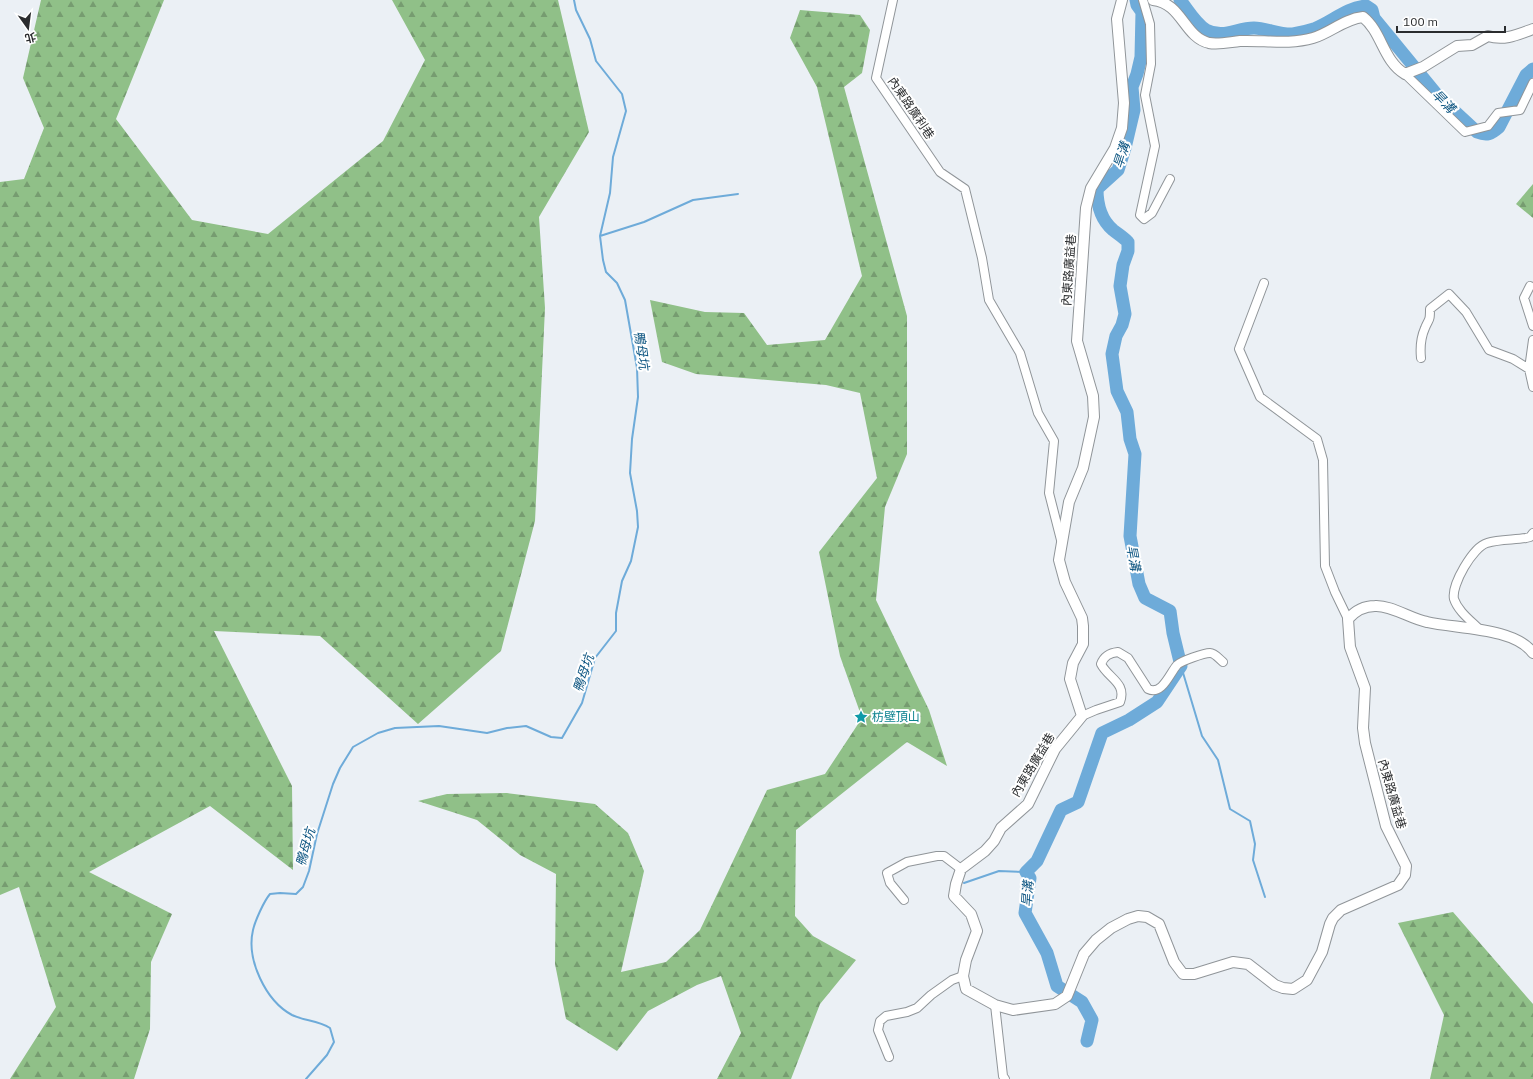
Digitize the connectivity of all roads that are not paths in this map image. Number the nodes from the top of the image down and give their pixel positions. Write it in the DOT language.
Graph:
graph roads {
  1 [pos="893,0"];
  2 [pos="1122,0"];
  3 [pos="1143,0"];
  4 [pos="1153,0"];
  5 [pos="1533,29"];
  6 [pos="1405,74"];
  7 [pos="1533,83"];
  8 [pos="1170,179"];
  9 [pos="965,189"];
  10 [pos="1264,283"];
  11 [pos="1530,286"];
  12 [pos="1533,326"];
  13 [pos="1533,340"];
  14 [pos="1421,358"];
  15 [pos="1529,369"];
  16 [pos="1533,387"];
  17 [pos="1533,533"];
  18 [pos="1062,543"];
  19 [pos="1348,619"];
  20 [pos="1479,629"];
  21 [pos="1533,653"];
  22 [pos="1223,662"];
  23 [pos="1082,716"];
  24 [pos="961,869"];
  25 [pos="904,900"];
  26 [pos="963,976"];
  27 [pos="995,1004"];
  28 [pos="889,1057"];
  29 [pos="1005,1079"];
  1 -- 9 [label="street, 內東路廣利巷"];
  2 -- 18 [label="street, 內東路廣益巷"];
  3 -- 8 [label="street"];
  4 -- 6 [label="street"];
  5 -- 6 [label="street"];
  6 -- 7 [label="street"];
  9 -- 18 [label="street, 內東路廣益巷"];
  10 -- 19 [label="street, 內東路廣益巷"];
  11 -- 12 [label="street"];
  13 -- 15 [label="street"];
  14 -- 15 [label="street"];
  15 -- 16 [label="street"];
  17 -- 20 [label="street"];
  18 -- 23 [label="street, 內東路廣益巷"];
  19 -- 20 [label="street"];
  19 -- 27 [label="street, 內東路廣益巷"];
  20 -- 21 [label="street"];
  22 -- 23 [label="street"];
  23 -- 24 [label="street, 內東路廣益巷"];
  24 -- 25 [label="street"];
  24 -- 26 [label="street"];
  26 -- 27 [label="street, 內東路廣益巷"];
  26 -- 28 [label="street"];
  27 -- 29 [label="street"];
}
